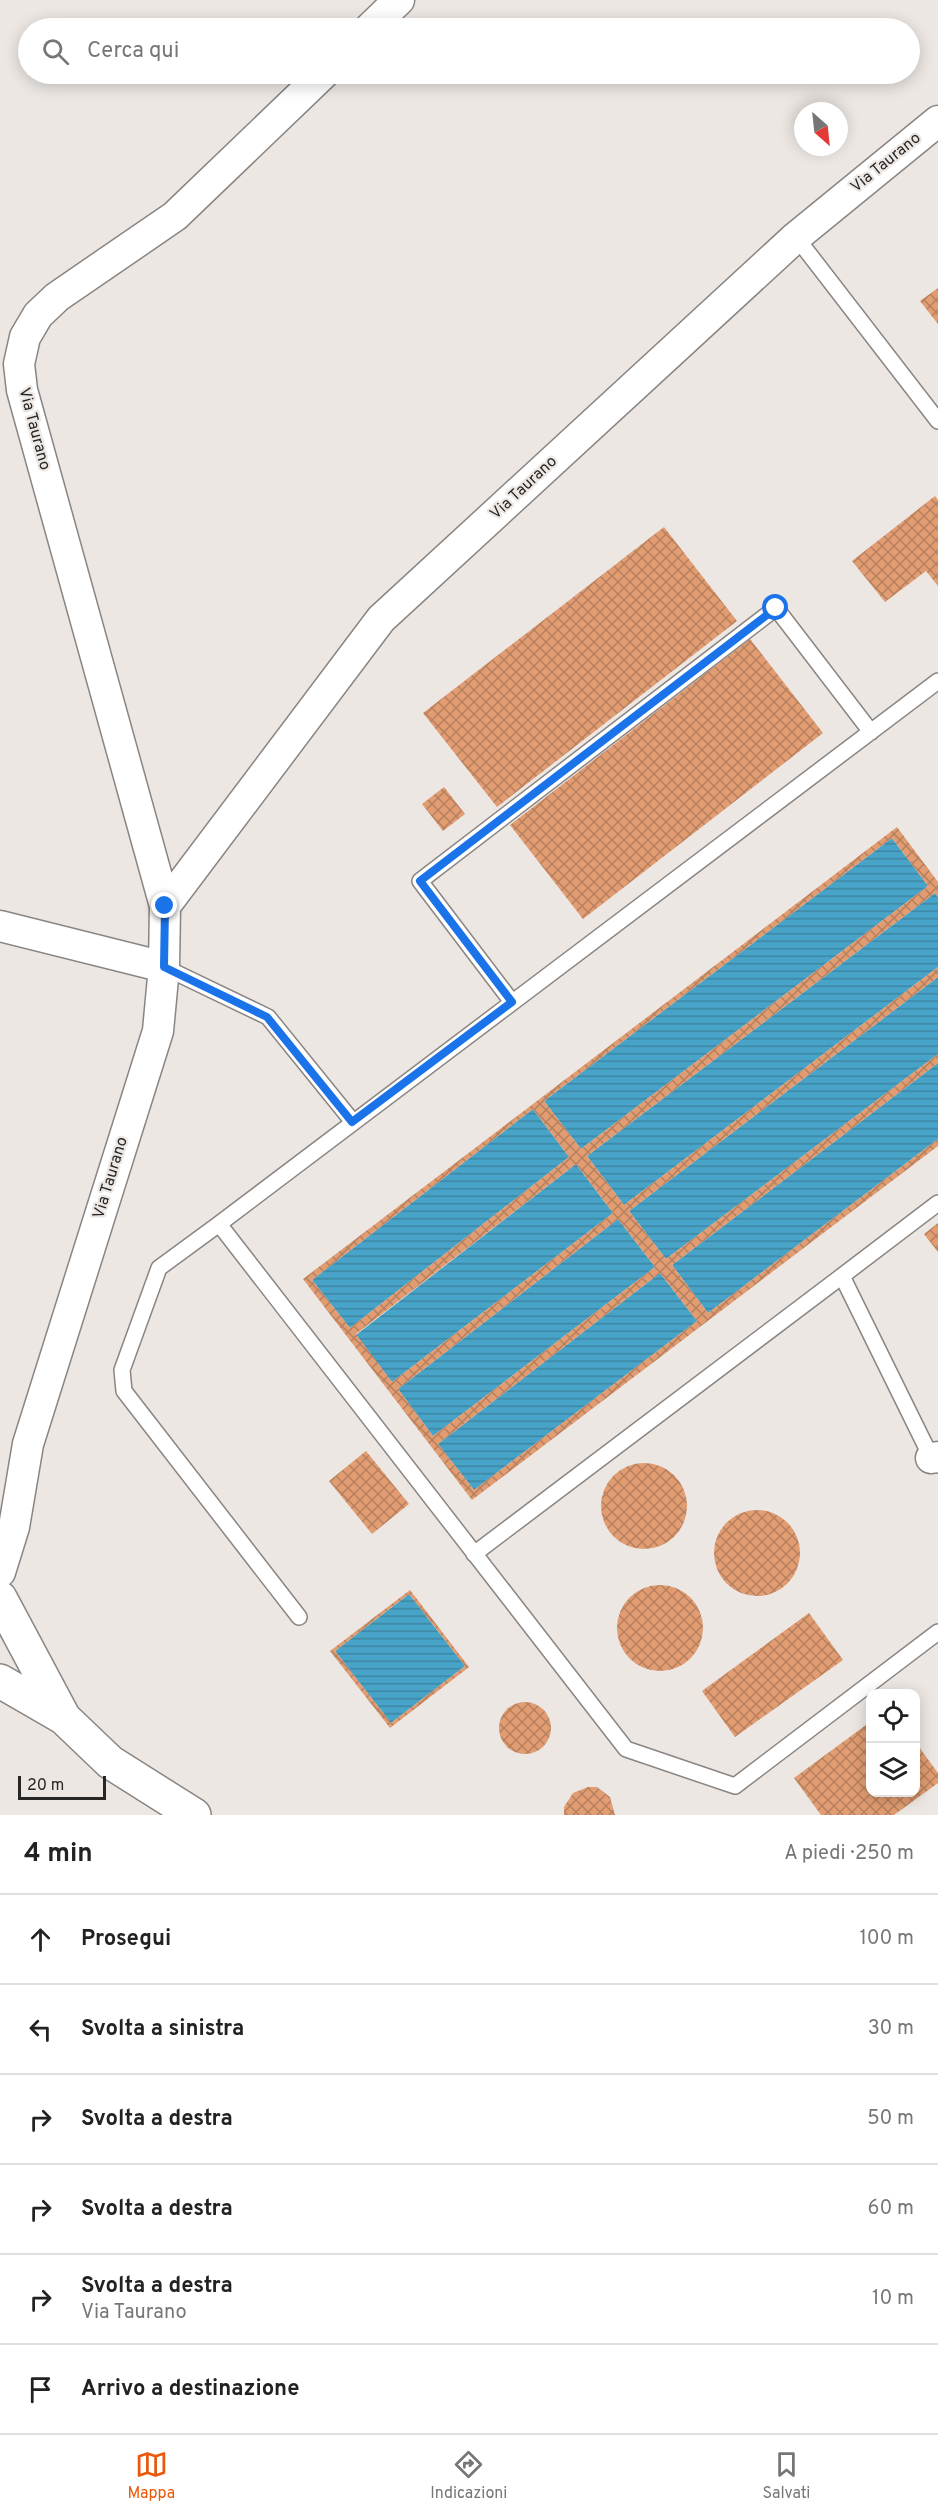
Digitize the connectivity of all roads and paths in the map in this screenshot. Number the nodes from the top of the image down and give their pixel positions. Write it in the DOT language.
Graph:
graph roads {
  1 [pos="399,0"];
  2 [pos="380,18"];
  3 [pos="313,84"];
  4 [pos="938,121"];
  5 [pos="796,237"];
  6 [pos="938,421"];
  7 [pos="938,681"];
  8 [pos="871,732"];
  9 [pos="165,906"];
  10 [pos="0,926"];
  11 [pos="164,967"];
  12 [pos="512,1002"];
  13 [pos="352,1122"];
  14 [pos="938,1203"];
  15 [pos="219,1224"];
  16 [pos="842,1276"];
  17 [pos="28,1444"];
  18 [pos="936,1462"];
  19 [pos="0,1474"];
  20 [pos="474,1554"];
  21 [pos="0,1572"];
  22 [pos="0,1598"];
  23 [pos="298,1617"];
  24 [pos="938,1632"];
  25 [pos="0,1681"];
  26 [pos="64,1718"];
  27 [pos="194,1815"];
  1 -- 2 [label="street"];
  3 -- 9 [label="street, Via Taurano"];
  4 -- 5 [label="street, Via Taurano"];
  5 -- 6 [label="lane"];
  5 -- 9 [label="street, Via Taurano"];
  7 -- 8 [label="lane"];
  8 -- 12 [label="lane"];
  8 -- 12 [label="lane"];
  9 -- 11 [label="street, Via Taurano"];
  10 -- 11 [label="street"];
  11 -- 13 [label="lane"];
  11 -- 17 [label="street, Via Taurano"];
  12 -- 13 [label="lane"];
  13 -- 15 [label="lane"];
  14 -- 16 [label="lane"];
  15 -- 20 [label="lane"];
  15 -- 23 [label="lane"];
  16 -- 18 [label="lane"];
  16 -- 20 [label="lane"];
  17 -- 19 [label="street, Via Taurano"];
  17 -- 21 [label="street, Via Taurano"];
  20 -- 24 [label="lane"];
  22 -- 26 [label="street"];
  25 -- 26 [label="street"];
  26 -- 27 [label="street"];
}
